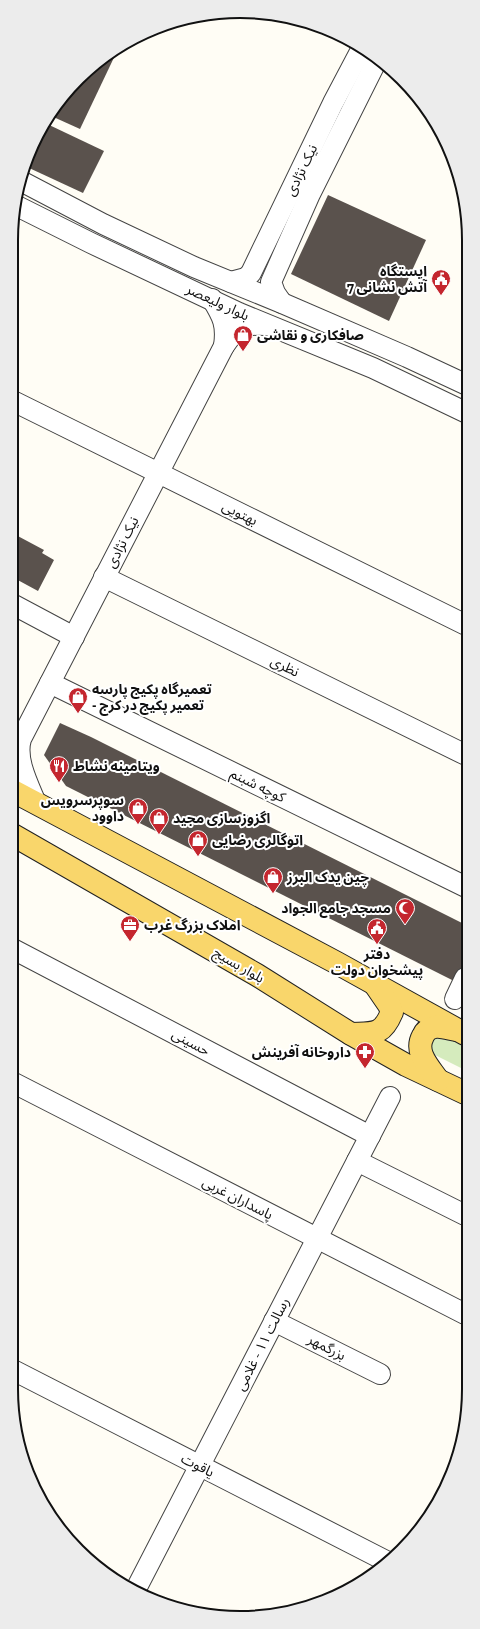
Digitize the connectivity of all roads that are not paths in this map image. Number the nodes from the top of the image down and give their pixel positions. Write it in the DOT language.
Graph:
graph roads {
  1 [pos="360,53"];
  2 [pos="375,64"];
  3 [pos="26,184"];
  4 [pos="301,190"];
  5 [pos="71,207"];
  6 [pos="20,208"];
  7 [pos="103,224"];
  8 [pos="58,226"];
  9 [pos="91,243"];
  10 [pos="251,272"];
  11 [pos="230,282"];
  12 [pos="271,282"];
  13 [pos="212,299"];
  14 [pos="282,303"];
  15 [pos="270,325"];
  16 [pos="224,346"];
  17 [pos="449,377"];
  18 [pos="462,383"];
  19 [pos="439,399"];
  20 [pos="18,403"];
  21 [pos="462,410"];
  22 [pos="158,473"];
  23 [pos="104,577"];
  24 [pos="18,607"];
  25 [pos="462,623"];
  26 [pos="74,637"];
  27 [pos="50,682"];
  28 [pos="18,741"];
  29 [pos="18,744"];
  30 [pos="462,753"];
  31 [pos="18,794"];
  32 [pos="36,803"];
  33 [pos="18,838"];
  34 [pos="18,848"];
  35 [pos="40,850"];
  36 [pos="462,885"];
  37 [pos="18,952"];
  38 [pos="373,983"];
  39 [pos="462,986"];
  40 [pos="455,999"];
  41 [pos="462,1033"];
  42 [pos="351,1034"];
  43 [pos="438,1080"];
  44 [pos="18,1085"];
  45 [pos="462,1092"];
  46 [pos="390,1097"];
  47 [pos="370,1136"];
  48 [pos="357,1160"];
  49 [pos="462,1213"];
  50 [pos="317,1238"];
  51 [pos="462,1312"];
  52 [pos="274,1321"];
  53 [pos="18,1373"];
  54 [pos="380,1374"];
  55 [pos="200,1466"];
  56 [pos="382,1559"];
  57 [pos="138,1586"];
  1 -- 4 [label="street, نیک نژادی"];
  2 -- 4 [label="street, نیک نژادی"];
  3 -- 5 [label="street, بلوار ولیعصر"];
  4 -- 10 [label="street, نیک نژادی"];
  4 -- 12 [label="street, نیک نژادی"];
  5 -- 7 [label="street, بلوار ولیعصر"];
  5 -- 8 [label="street"];
  6 -- 8 [label="street, بلوار ولیعصر"];
  7 -- 9 [label="street"];
  7 -- 11 [label="street, بلوار ولیعصر"];
  8 -- 9 [label="street, بلوار ولیعصر"];
  9 -- 13 [label="street, بلوار ولیعصر"];
  10 -- 11 [label="street"];
  10 -- 12 [label="street"];
  11 -- 14 [label="street, بلوار ولیعصر"];
  12 -- 14 [label="street"];
  13 -- 15 [label="street, بلوار ولیعصر"];
  13 -- 16 [label="street"];
  14 -- 17 [label="street, بلوار ولیعصر"];
  15 -- 16 [label="street"];
  15 -- 19 [label="street, بلوار ولیعصر"];
  16 -- 22 [label="street, نیک نژادی"];
  17 -- 18 [label="street, بلوار ولیعصر"];
  17 -- 19 [label="street"];
  19 -- 21 [label="street, بلوار ولیعصر"];
  20 -- 22 [label="street, بهتویی"];
  22 -- 23 [label="street, نیک نژادی"];
  22 -- 25 [label="street, بهتویی"];
  23 -- 26 [label="street, نیک نژادی"];
  23 -- 30 [label="street, نظری"];
  24 -- 26 [label="street"];
  26 -- 27 [label="street, نیک نژادی"];
  27 -- 28 [label="street, نیک نژادی"];
  27 -- 36 [label="street, کوچه شبنم"];
  29 -- 32 [label="street"];
  31 -- 32 [label="main road"];
  32 -- 38 [label="main road"];
  33 -- 35 [label="main road, بلوار بسیج"];
  34 -- 35 [label="street"];
  35 -- 42 [label="main road, بلوار بسیج"];
  37 -- 47 [label="street, حسینی"];
  38 -- 41 [label="main road"];
  38 -- 42 [label="main road"];
  39 -- 40 [label="street"];
  41 -- 43 [label="main road"];
  42 -- 43 [label="main road, بلوار بسیج"];
  43 -- 45 [label="main road, بلوار بسیج"];
  44 -- 50 [label="street, پاسداران غربی"];
  46 -- 47 [label="street, رسالت ۱۱ - غلامی"];
  47 -- 48 [label="street, رسالت ۱۱ - غلامی"];
  48 -- 49 [label="street"];
  48 -- 50 [label="street, رسالت ۱۱ - غلامی"];
  50 -- 51 [label="street, پاسداران غربی"];
  50 -- 52 [label="street, رسالت ۱۱ - غلامی"];
  52 -- 54 [label="street, بزرگمهر"];
  52 -- 55 [label="street, رسالت ۱۱ - غلامی"];
  53 -- 55 [label="street, یاقوت"];
  55 -- 56 [label="street, یاقوت"];
  55 -- 57 [label="street, رسالت ۱۱ - غلامی"];
}
